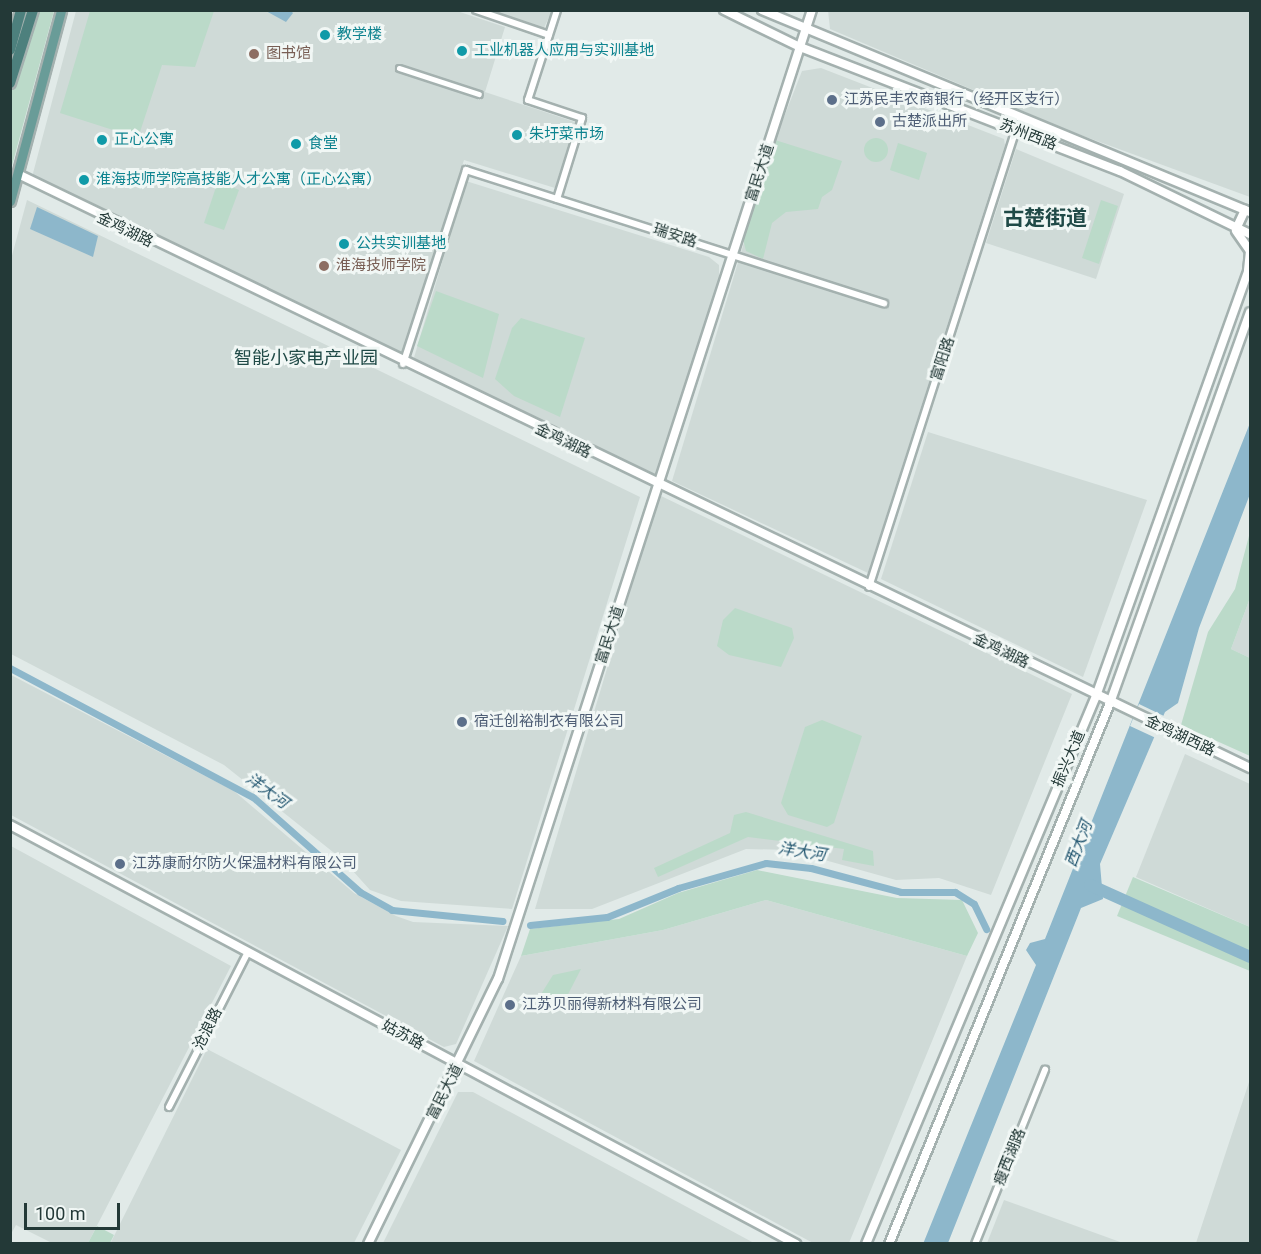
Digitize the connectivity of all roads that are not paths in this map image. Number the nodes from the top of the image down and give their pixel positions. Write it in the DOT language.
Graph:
graph roads {
  1 [pos="21,10"];
  2 [pos="33,10"];
  3 [pos="61,10"];
  4 [pos="476,10"];
  5 [pos="557,10"];
  6 [pos="724,10"];
  7 [pos="762,10"];
  8 [pos="812,10"];
  9 [pos="805,32"];
  10 [pos="549,35"];
  11 [pos="801,47"];
  12 [pos="10,50"];
  13 [pos="399,68"];
  14 [pos="10,83"];
  15 [pos="479,94"];
  16 [pos="1016,130"];
  17 [pos="18,174"];
  18 [pos="556,199"];
  19 [pos="10,201"];
  20 [pos="1248,211"];
  21 [pos="1224,221"];
  22 [pos="1237,227"];
  23 [pos="1251,234"];
  24 [pos="734,255"];
  25 [pos="1251,266"];
  26 [pos="1247,276"];
  27 [pos="884,303"];
  28 [pos="1251,312"];
  29 [pos="403,364"];
  30 [pos="659,487"];
  31 [pos="869,587"];
  32 [pos="1096,696"];
  33 [pos="1110,703"];
  34 [pos="1251,768"];
  35 [pos="10,825"];
  36 [pos="248,952"];
  37 [pos="459,1065"];
  38 [pos="1045,1071"];
  39 [pos="169,1107"];
  40 [pos="368,1244"];
  41 [pos="796,1244"];
  42 [pos="866,1244"];
  43 [pos="889,1244"];
  44 [pos="975,1244"];
  1 -- 12 [label="highway"];
  2 -- 14 [label="highway"];
  3 -- 17 [label="main road"];
  4 -- 10 [label="street"];
  5 -- 10 [label="street"];
  6 -- 11 [label="main road, 苏州西路"];
  7 -- 9 [label="main road, 苏州西路"];
  8 -- 9 [label="street, 富民大道"];
  9 -- 11 [label="street, 富民大道"];
  9 -- 20 [label="main road, 苏州西路"];
  10 -- 18 [label="street"];
  11 -- 16 [label="main road, 苏州西路"];
  11 -- 24 [label="street, 富民大道"];
  13 -- 15 [label="street"];
  16 -- 21 [label="main road, 苏州西路"];
  16 -- 31 [label="street, 富阳路"];
  17 -- 19 [label="main road"];
  17 -- 29 [label="street, 金鸡湖路"];
  18 -- 24 [label="street, 瑞安路"];
  18 -- 29 [label="street, 瑞安路"];
  20 -- 22 [label="main road"];
  21 -- 22 [label="main road, 苏州西路"];
  21 -- 26 [label="main road"];
  22 -- 23 [label="main road, 苏州西路"];
  24 -- 27 [label="street, 瑞安路"];
  24 -- 30 [label="street, 富民大道"];
  25 -- 26 [label="main road, 振兴大道"];
  26 -- 32 [label="main road, 振兴大道"];
  28 -- 33 [label="main road, 振兴大道"];
  29 -- 30 [label="street, 金鸡湖路"];
  30 -- 31 [label="street, 金鸡湖路"];
  30 -- 37 [label="street, 富民大道"];
  31 -- 32 [label="street, 金鸡湖路"];
  32 -- 33 [label="street, 金鸡湖路"];
  32 -- 42 [label="main road, 振兴大道"];
  33 -- 34 [label="street, 金鸡湖西路"];
  33 -- 43 [label="main road, 振兴大道"];
  35 -- 36 [label="street, 姑苏路"];
  36 -- 37 [label="street, 姑苏路"];
  36 -- 39 [label="street, 沧浪路"];
  37 -- 40 [label="street, 富民大道"];
  37 -- 41 [label="street, 姑苏路"];
  38 -- 44 [label="street, 瘦西湖路"];
}
